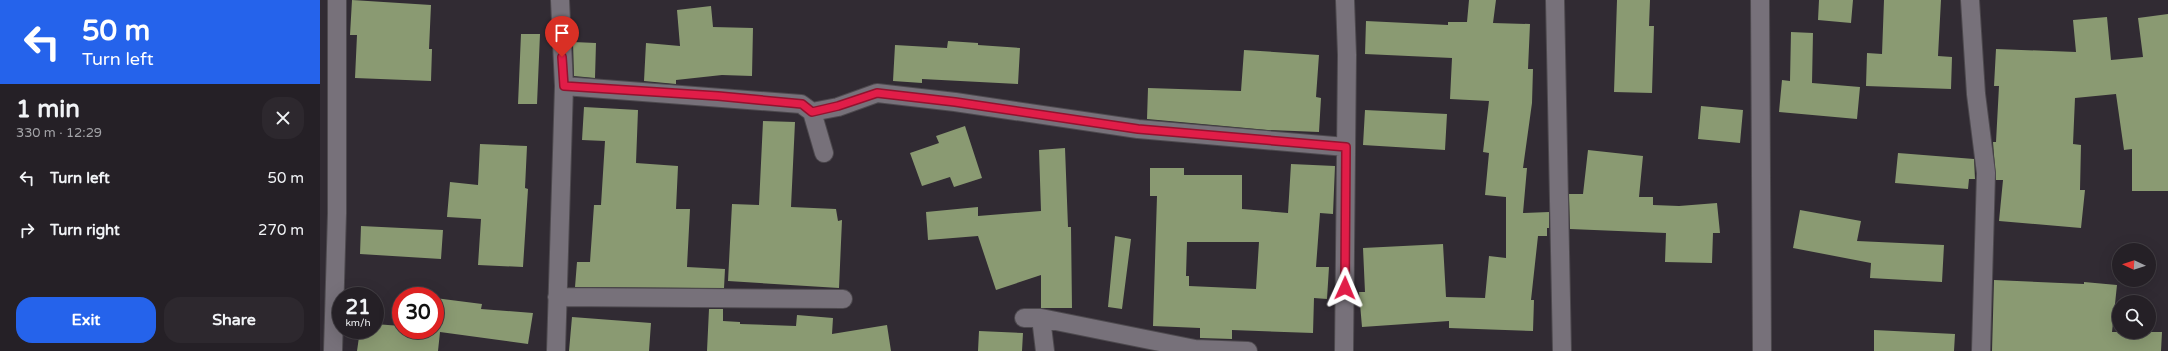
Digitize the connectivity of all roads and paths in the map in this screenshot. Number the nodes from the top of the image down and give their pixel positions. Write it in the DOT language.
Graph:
graph roads {
  1 [pos="337,0"];
  2 [pos="560,0"];
  3 [pos="1345,0"];
  4 [pos="1555,0"];
  5 [pos="1760,0"];
  6 [pos="1970,0"];
  7 [pos="564,86"];
  8 [pos="812,112"];
  9 [pos="1346,147"];
  10 [pos="824,153"];
  11 [pos="557,297"];
  12 [pos="843,300"];
  13 [pos="333,351"];
  14 [pos="556,351"];
  15 [pos="1045,351"];
  16 [pos="1248,351"];
  17 [pos="1344,351"];
  18 [pos="1562,351"];
  19 [pos="1762,351"];
  20 [pos="1981,351"];
  1 -- 13 [label="street"];
  2 -- 7 [label="street"];
  3 -- 9 [label="street"];
  4 -- 18 [label="street"];
  5 -- 19 [label="street"];
  6 -- 20 [label="street"];
  7 -- 8 [label="street"];
  7 -- 11 [label="street"];
  8 -- 9 [label="street"];
  8 -- 10 [label="street"];
  9 -- 17 [label="street"];
  11 -- 12 [label="street"];
  11 -- 14 [label="street"];
  15 -- 16 [label="street"];
}
